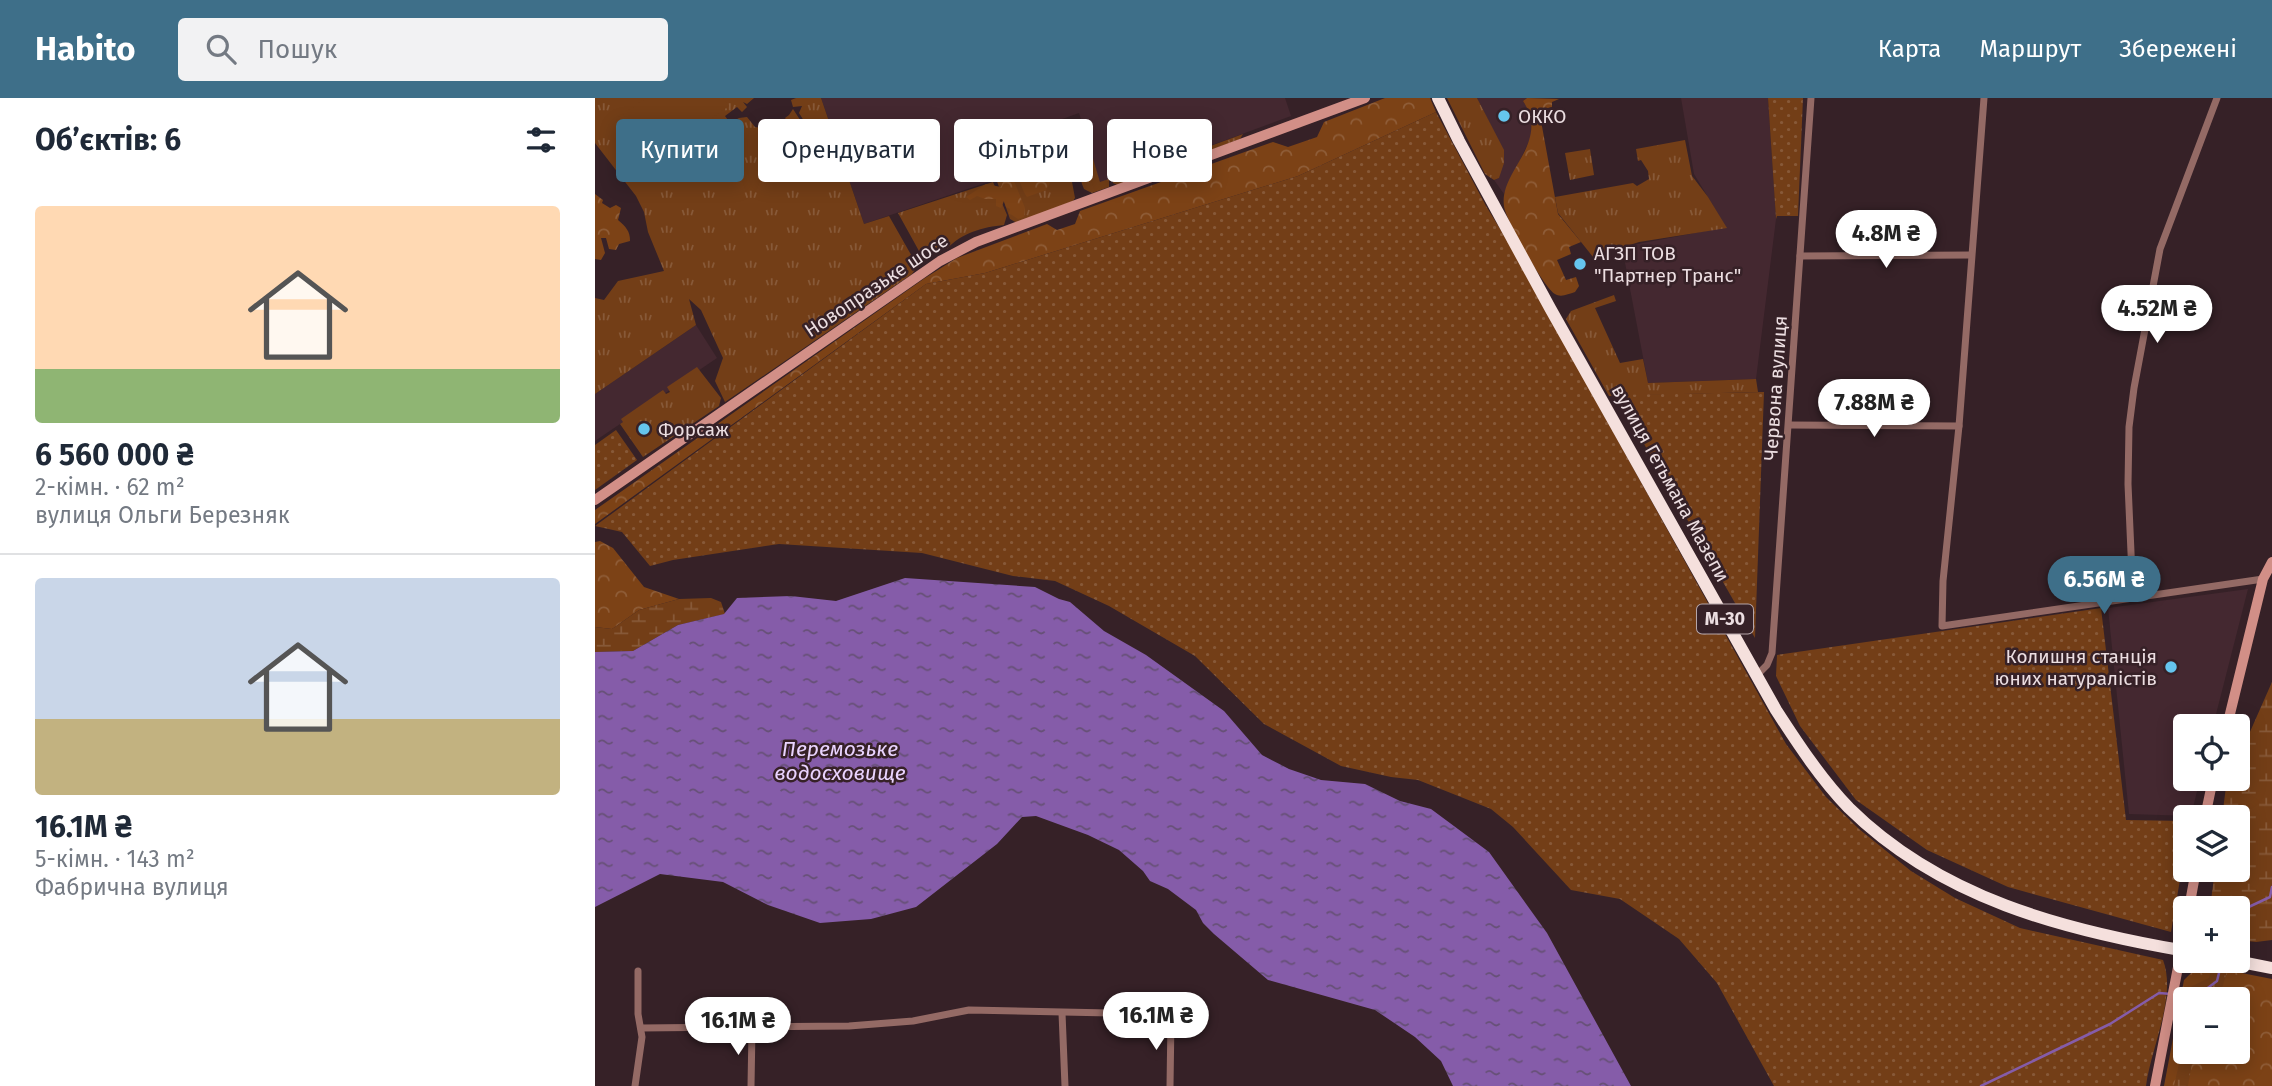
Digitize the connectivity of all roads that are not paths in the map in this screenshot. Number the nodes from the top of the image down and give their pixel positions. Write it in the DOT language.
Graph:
graph roads {
  1 [pos="1365,98"];
  2 [pos="1438,98"];
  3 [pos="1811,98"];
  4 [pos="1984,98"];
  5 [pos="2217,98"];
  6 [pos="1971,255"];
  7 [pos="1800,256"];
  8 [pos="1789,425"];
  9 [pos="1959,426"];
  10 [pos="595,500"];
  11 [pos="2272,562"];
  12 [pos="2263,579"];
  13 [pos="2133,598"];
  14 [pos="1757,675"];
  15 [pos="2230,714"];
  16 [pos="2173,949"];
  17 [pos="2250,963"];
  18 [pos="2272,968"];
  19 [pos="638,971"];
  20 [pos="2177,973"];
  21 [pos="1062,1013"];
  22 [pos="641,1028"];
  23 [pos="752,1029"];
  24 [pos="635,1086"];
  25 [pos="751,1086"];
  26 [pos="1065,1086"];
  27 [pos="1170,1086"];
  28 [pos="2155,1086"];
  1 -- 10 [label="main road, Новопразьке шосе"];
  2 -- 14 [label="highway, вулиця Гетьмана Мазепи / М-30"];
  3 -- 7 [label="street, Червона вулиця"];
  4 -- 6 [label="street"];
  5 -- 13 [label="street"];
  6 -- 7 [label="street"];
  6 -- 9 [label="street"];
  7 -- 8 [label="street, Червона вулиця"];
  8 -- 9 [label="street"];
  8 -- 14 [label="street, Червона вулиця"];
  9 -- 13 [label="street"];
  11 -- 12 [label="main road"];
  12 -- 13 [label="street"];
  12 -- 15 [label="main road"];
  14 -- 16 [label="highway, вулиця Гетьмана Мазепи / М-30"];
  17 -- 18 [label="highway"];
  19 -- 22 [label="street"];
  20 -- 28 [label="main road"];
  21 -- 23 [label="street"];
  21 -- 26 [label="street"];
  21 -- 27 [label="street"];
  22 -- 23 [label="street"];
  22 -- 24 [label="street"];
  23 -- 25 [label="street"];
}
